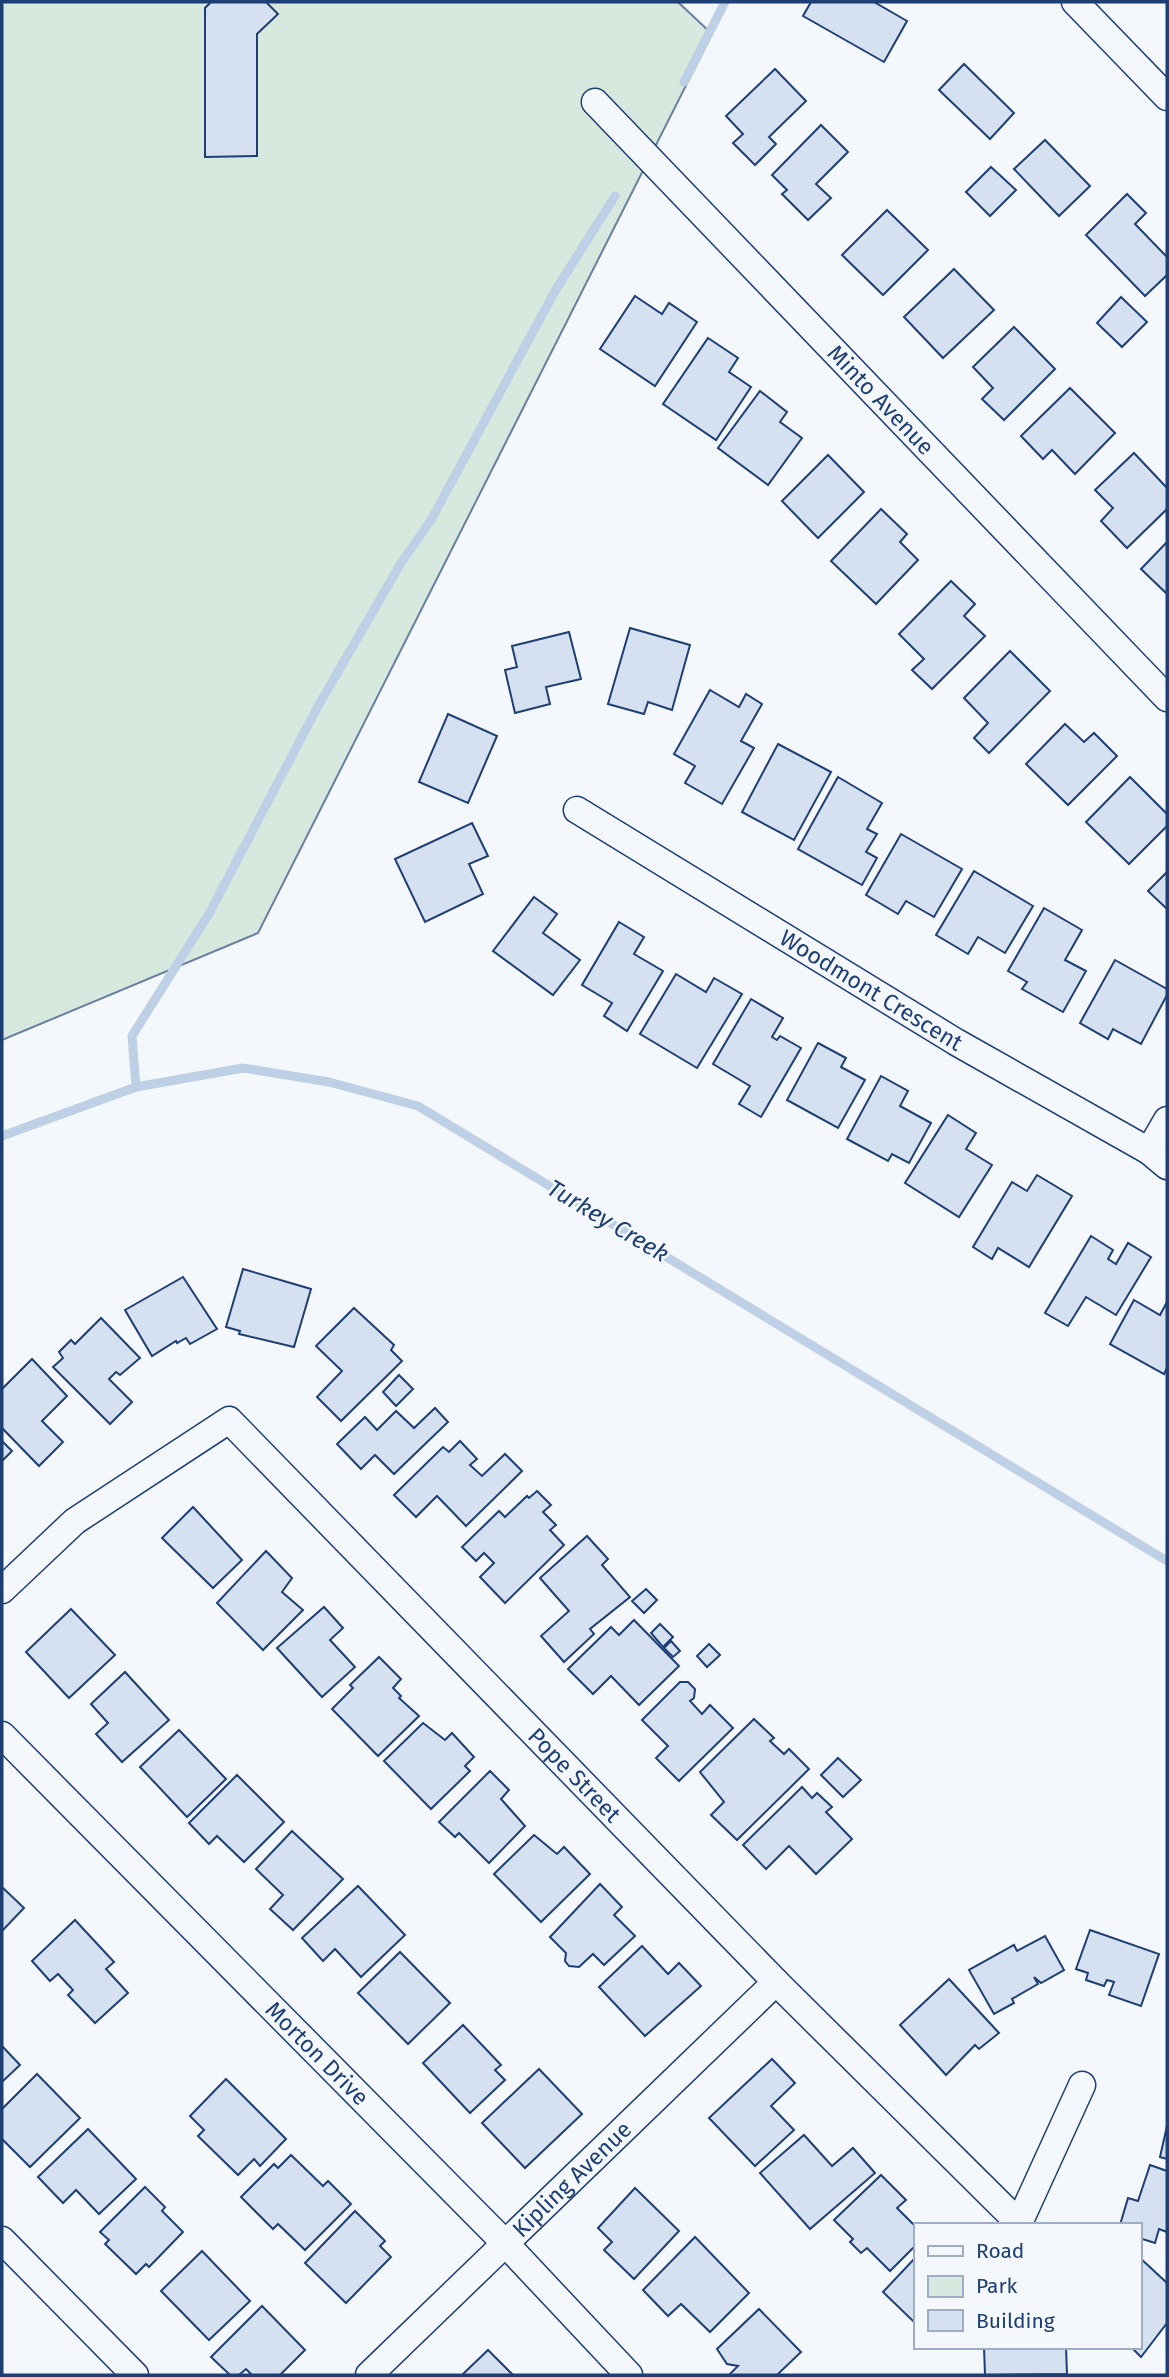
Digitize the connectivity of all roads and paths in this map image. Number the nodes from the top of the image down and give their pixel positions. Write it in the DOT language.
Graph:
graph roads {
  1 [pos="1075,2"];
  2 [pos="1167,97"];
  3 [pos="595,102"];
  4 [pos="1167,698"];
  5 [pos="577,810"];
  6 [pos="1167,1119"];
  7 [pos="1158,1159"];
  8 [pos="2,1590"];
  9 [pos="2,1735"];
  10 [pos="776,1983"];
  11 [pos="1083,2085"];
  12 [pos="2,2240"];
  13 [pos="505,2242"];
  14 [pos="135,2375"];
  15 [pos="369,2375"];
  16 [pos="629,2375"];
  1 -- 2 [label="street"];
  3 -- 4 [label="street, Minto Avenue"];
  5 -- 7 [label="street, Woodmont Crescent"];
  6 -- 7 [label="street"];
  8 -- 10 [label="street, Pope Street"];
  9 -- 13 [label="street, Morton Drive"];
  10 -- 11 [label="street, Pope Street"];
  10 -- 13 [label="street, Kipling Avenue"];
  12 -- 14 [label="street"];
  13 -- 15 [label="street, Kipling Avenue"];
  13 -- 16 [label="street, Morton Drive"];
}
